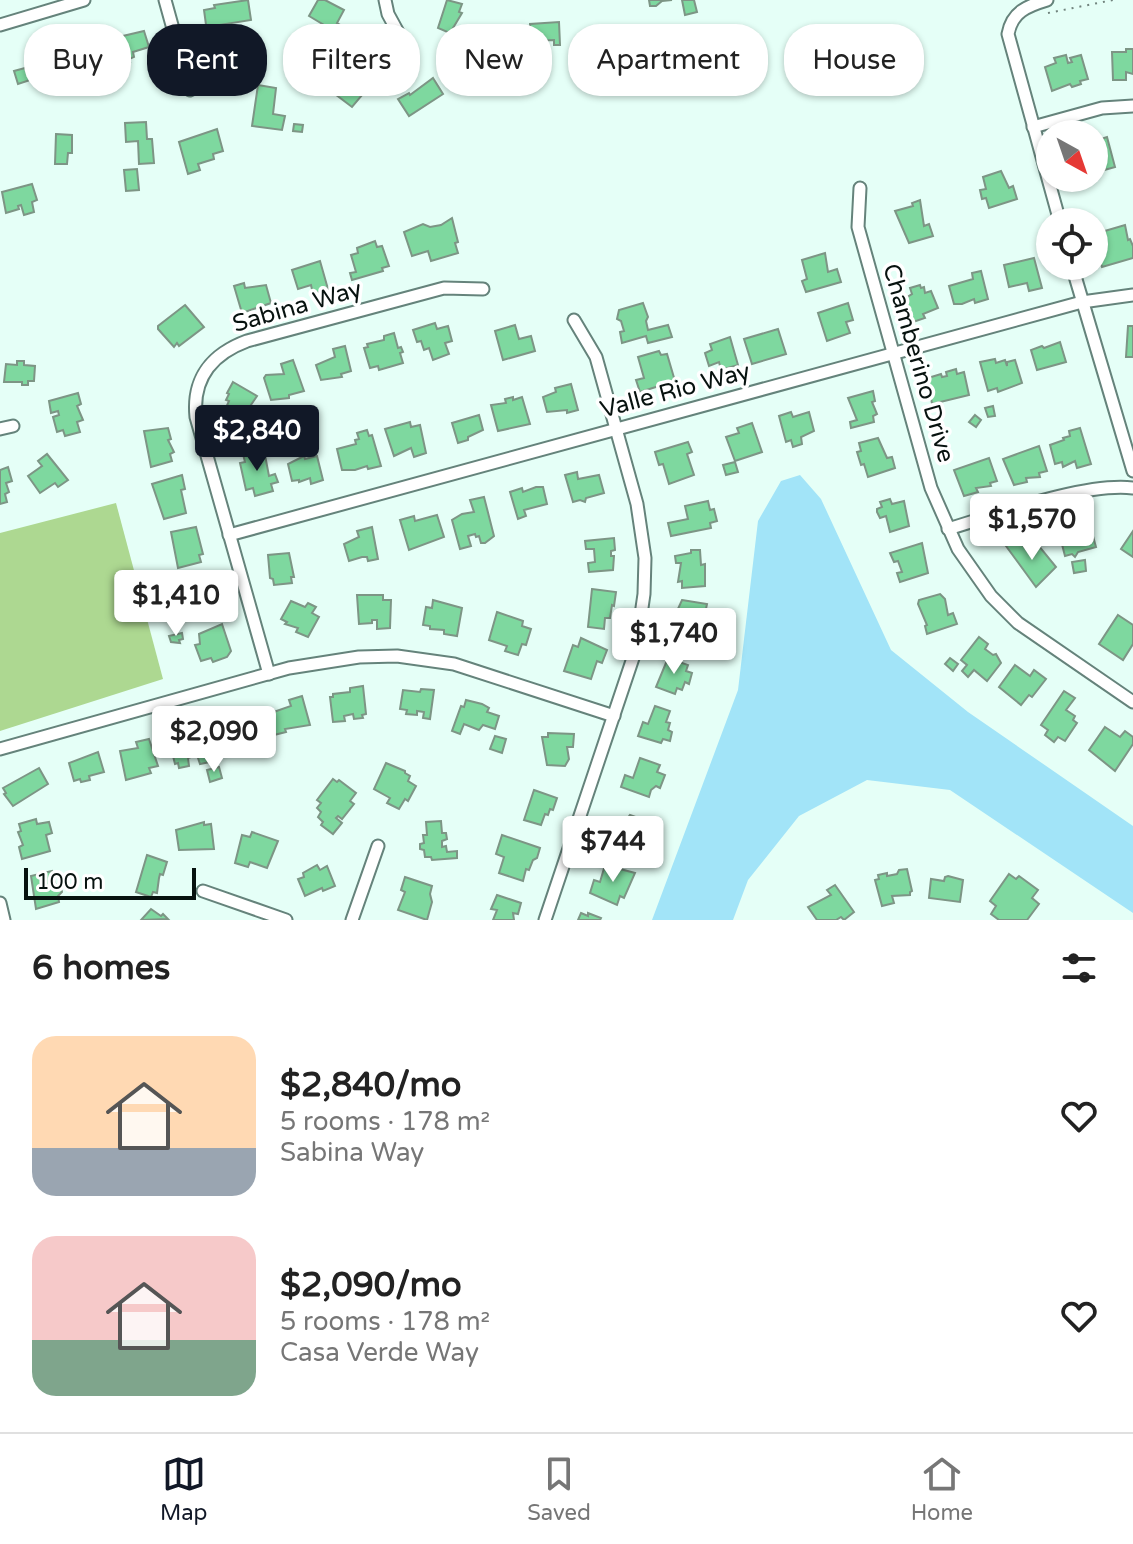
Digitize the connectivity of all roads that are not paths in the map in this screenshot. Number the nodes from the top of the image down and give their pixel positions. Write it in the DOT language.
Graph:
graph roads {
  1 [pos="84,0"];
  2 [pos="165,0"];
  3 [pos="385,0"];
  4 [pos="1047,0"];
  5 [pos="172,24"];
  6 [pos="393,24"];
  7 [pos="0,25"];
  8 [pos="1133,106"];
  9 [pos="1033,127"];
  10 [pos="860,188"];
  11 [pos="1056,208"];
  12 [pos="1076,280"];
  13 [pos="483,289"];
  14 [pos="1133,295"];
  15 [pos="1082,302"];
  16 [pos="574,320"];
  17 [pos="894,353"];
  18 [pos="13,426"];
  19 [pos="0,429"];
  20 [pos="617,429"];
  21 [pos="1133,471"];
  22 [pos="1133,488"];
  23 [pos="948,529"];
  24 [pos="229,535"];
  25 [pos="269,674"];
  26 [pos="1133,702"];
  27 [pos="614,716"];
  28 [pos="0,749"];
  29 [pos="378,846"];
  30 [pos="203,891"];
  31 [pos="0,903"];
  32 [pos="4,920"];
  33 [pos="286,920"];
  34 [pos="352,920"];
  35 [pos="545,920"];
  1 -- 7 [label="street"];
  2 -- 5 [label="street"];
  3 -- 6 [label="street"];
  4 -- 9 [label="street"];
  8 -- 9 [label="street"];
  9 -- 11 [label="street"];
  10 -- 17 [label="street, Chamberino Drive"];
  12 -- 15 [label="street"];
  13 -- 24 [label="street, Sabina Way"];
  14 -- 15 [label="street, Valle Rio Way"];
  15 -- 17 [label="street, Valle Rio Way"];
  15 -- 21 [label="street"];
  16 -- 20 [label="street"];
  17 -- 20 [label="street, Valle Rio Way"];
  17 -- 23 [label="street, Chamberino Drive"];
  18 -- 19 [label="street"];
  20 -- 24 [label="street, Valle Rio Way"];
  20 -- 27 [label="street"];
  22 -- 23 [label="street"];
  23 -- 26 [label="street, Chamberino Drive"];
  24 -- 25 [label="street, Sabina Way"];
  25 -- 27 [label="street"];
  25 -- 28 [label="street"];
  27 -- 35 [label="street"];
  29 -- 34 [label="street"];
  30 -- 33 [label="street"];
  31 -- 32 [label="street"];
}
